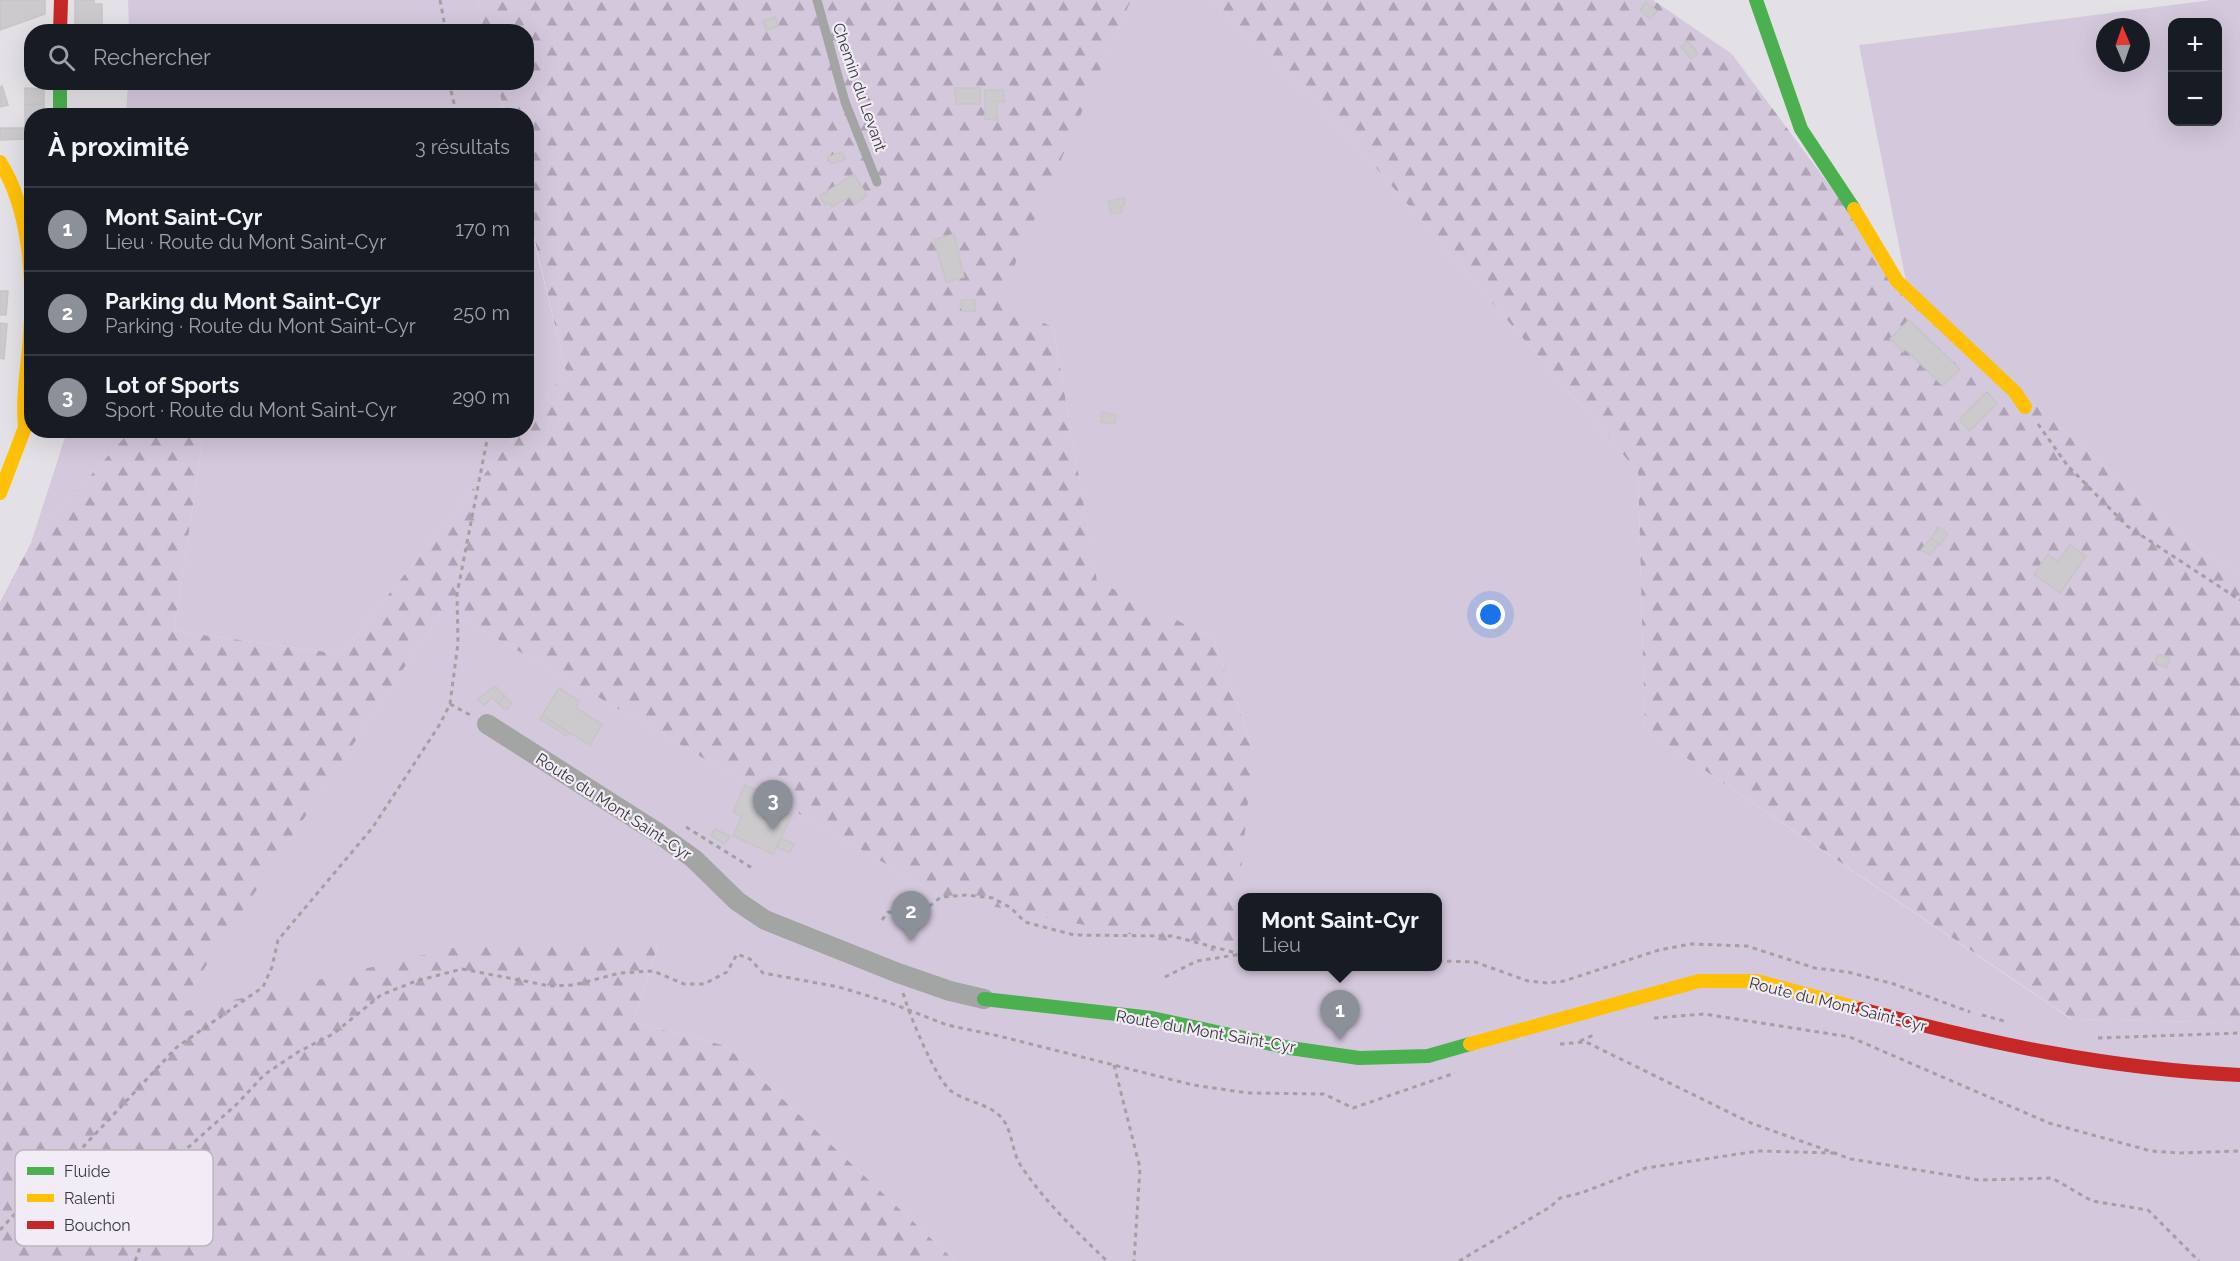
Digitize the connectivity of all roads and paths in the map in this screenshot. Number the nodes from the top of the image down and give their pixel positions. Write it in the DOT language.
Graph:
graph roads {
  1 [pos="61,0"];
  2 [pos="440,0"];
  3 [pos="817,0"];
  4 [pos="1756,0"];
  5 [pos="60,24"];
  6 [pos="444,24"];
  7 [pos="60,90"];
  8 [pos="451,90"];
  9 [pos="60,108"];
  10 [pos="455,108"];
  11 [pos="0,162"];
  12 [pos="878,182"];
  13 [pos="24,238"];
  14 [pos="24,391"];
  15 [pos="2025,407"];
  16 [pos="24,418"];
  17 [pos="24,432"];
  18 [pos="487,438"];
  19 [pos="0,493"];
  20 [pos="2240,600"];
  21 [pos="450,704"];
  22 [pos="487,724"];
  23 [pos="687,827"];
  24 [pos="752,868"];
  25 [pos="882,920"];
  26 [pos="1238,953"];
  27 [pos="1238,954"];
  28 [pos="1165,977"];
  29 [pos="984,999"];
  30 [pos="908,1010"];
  31 [pos="1649,1019"];
  32 [pos="1597,1034"];
  33 [pos="1577,1042"];
  34 [pos="1559,1044"];
  35 [pos="1114,1065"];
  36 [pos="1462,1071"];
  37 [pos="2240,1075"];
  38 [pos="80,1150"];
  39 [pos="185,1150"];
  40 [pos="2240,1151"];
  41 [pos="1837,1154"];
  42 [pos="15,1214"];
  43 [pos="0,1230"];
  44 [pos="141,1246"];
  45 [pos="135,1261"];
  46 [pos="1107,1261"];
  47 [pos="1134,1261"];
  48 [pos="1459,1261"];
  49 [pos="2199,1261"];
  1 -- 5 [label="street"];
  2 -- 6 [label="path"];
  3 -- 12 [label="lane, Chemin du Levant"];
  4 -- 15 [label="street"];
  7 -- 9 [label="street"];
  8 -- 10 [label="path"];
  11 -- 13 [label="street"];
  14 -- 16 [label="street"];
  15 -- 20 [label="path"];
  17 -- 19 [label="street"];
  18 -- 21 [label="path"];
  21 -- 22 [label="path"];
  21 -- 38 [label="path"];
  22 -- 29 [label="street, Route du Mont Saint-Cyr"];
  23 -- 24 [label="path"];
  25 -- 26 [label="path"];
  27 -- 28 [label="path"];
  29 -- 37 [label="street, Route du Mont Saint-Cyr"];
  30 -- 35 [label="path"];
  30 -- 39 [label="path"];
  30 -- 46 [label="path"];
  31 -- 40 [label="path"];
  32 -- 33 [label="path"];
  33 -- 34 [label="path"];
  33 -- 41 [label="path"];
  35 -- 36 [label="path"];
  35 -- 47 [label="path"];
  41 -- 48 [label="path"];
  41 -- 49 [label="path"];
  42 -- 43 [label="path"];
  44 -- 45 [label="path"];
}
